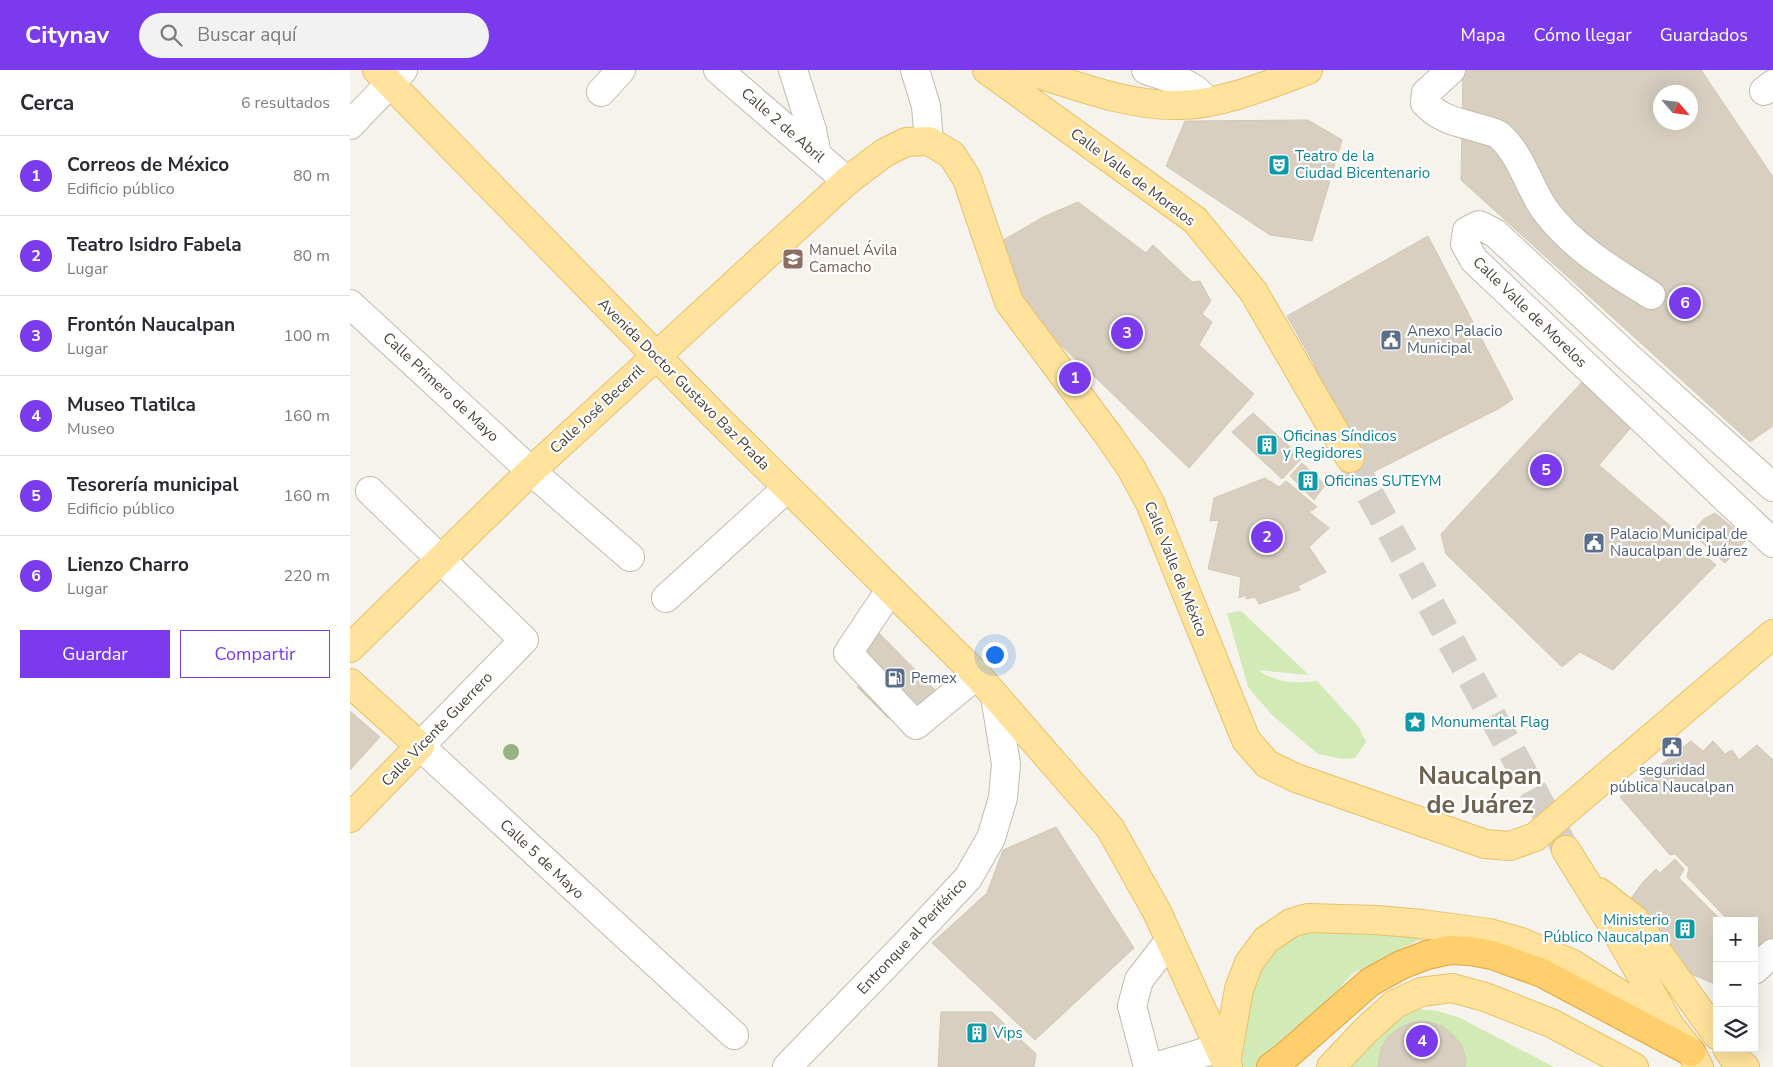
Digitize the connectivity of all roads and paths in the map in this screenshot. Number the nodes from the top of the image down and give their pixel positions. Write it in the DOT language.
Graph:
graph roads {
  1 [pos="621,70"];
  2 [pos="718,70"];
  3 [pos="793,70"];
  4 [pos="915,70"];
  5 [pos="987,70"];
  6 [pos="1026,70"];
  7 [pos="1146,70"];
  8 [pos="1308,70"];
  9 [pos="1451,70"];
  10 [pos="390,74"];
  11 [pos="600,92"];
  12 [pos="1208,102"];
  13 [pos="350,125"];
  14 [pos="929,141"];
  15 [pos="817,155"];
  16 [pos="847,181"];
  17 [pos="1651,295"];
  18 [pos="350,304"];
  19 [pos="655,355"];
  20 [pos="1350,458"];
  21 [pos="531,471"];
  22 [pos="1773,487"];
  23 [pos="787,488"];
  24 [pos="370,491"];
  25 [pos="1773,543"];
  26 [pos="630,557"];
  27 [pos="440,559"];
  28 [pos="890,590"];
  29 [pos="666,598"];
  30 [pos="1773,634"];
  31 [pos="350,648"];
  32 [pos="977,675"];
  33 [pos="350,684"];
  34 [pos="995,696"];
  35 [pos="420,746"];
  36 [pos="350,818"];
  37 [pos="1566,850"];
  38 [pos="1583,880"];
  39 [pos="1170,940"];
  40 [pos="1773,953"];
  41 [pos="1758,966"];
  42 [pos="1670,1026"];
  43 [pos="1713,1029"];
  44 [pos="734,1035"];
  45 [pos="1730,1052"];
  46 [pos="1224,1059"];
  47 [pos="1695,1060"];
  48 [pos="1278,1062"];
  49 [pos="787,1067"];
  50 [pos="1148,1067"];
  51 [pos="1155,1067"];
  52 [pos="1331,1067"];
  53 [pos="1634,1067"];
  54 [pos="1745,1067"];
  1 -- 11 [label="street"];
  2 -- 15 [label="street, Calle 2 de Abril"];
  3 -- 15 [label="street"];
  4 -- 14 [label="street"];
  5 -- 20 [label="main road, Calle Valle de Morelos"];
  6 -- 12 [label="main road"];
  7 -- 12 [label="street"];
  8 -- 12 [label="main road"];
  9 -- 17 [label="street"];
  10 -- 13 [label="street"];
  10 -- 19 [label="main road, Avenida Doctor Gustavo Baz Prada"];
  14 -- 16 [label="main road, Calle José Becerril"];
  14 -- 30 [label="main road, Calle Valle de México"];
  15 -- 16 [label="street, Calle 2 de Abril"];
  16 -- 19 [label="main road, Calle José Becerril"];
  18 -- 21 [label="street, Calle Primero de Mayo"];
  19 -- 21 [label="main road, Calle José Becerril"];
  19 -- 23 [label="main road, Avenida Doctor Gustavo Baz Prada"];
  21 -- 26 [label="street, Calle Primero de Mayo"];
  21 -- 27 [label="main road, Calle José Becerril"];
  22 -- 25 [label="street, Calle Valle de Morelos"];
  23 -- 28 [label="main road, Avenida Doctor Gustavo Baz Prada"];
  23 -- 29 [label="street"];
  24 -- 27 [label="street"];
  27 -- 31 [label="main road, Calle José Becerril"];
  27 -- 35 [label="street, Calle Vicente Guerrero"];
  28 -- 32 [label="main road, Avenida Doctor Gustavo Baz Prada"];
  28 -- 32 [label="street"];
  32 -- 34 [label="main road, Avenida Doctor Gustavo Baz Prada"];
  33 -- 35 [label="main road, Calle 5 de Mayo"];
  34 -- 39 [label="main road, Avenida Doctor Gustavo Baz Prada"];
  34 -- 49 [label="street, Entronque al Periférico"];
  35 -- 36 [label="main road, Calle Vicente Guerrero"];
  35 -- 44 [label="street, Calle 5 de Mayo"];
  37 -- 38 [label="main road"];
  38 -- 42 [label="main road"];
  38 -- 43 [label="main road"];
  39 -- 46 [label="main road, Avenida Doctor Gustavo Baz Prada"];
  39 -- 50 [label="street"];
  40 -- 41 [label="street"];
  42 -- 46 [label="main road"];
  42 -- 47 [label="main road"];
  45 -- 54 [label="main road"];
  46 -- 51 [label="street"];
  47 -- 48 [label="highway"];
  52 -- 53 [label="main road"];
}
